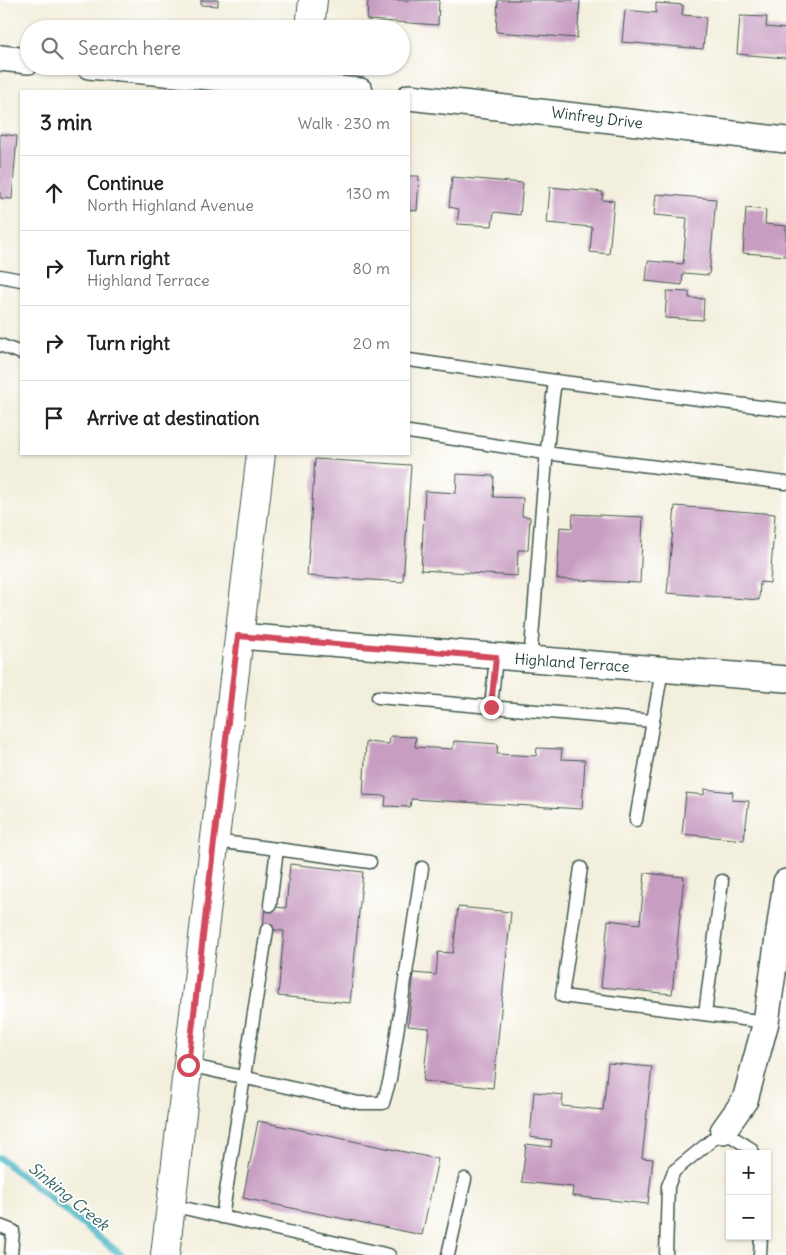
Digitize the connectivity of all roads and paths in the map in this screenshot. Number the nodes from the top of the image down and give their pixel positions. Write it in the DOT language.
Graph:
graph roads {
  1 [pos="313,0"];
  2 [pos="311,20"];
  3 [pos="0,58"];
  4 [pos="20,60"];
  5 [pos="218,75"];
  6 [pos="304,81"];
  7 [pos="354,90"];
  8 [pos="410,97"];
  9 [pos="786,140"];
  10 [pos="0,276"];
  11 [pos="20,280"];
  12 [pos="0,345"];
  13 [pos="20,353"];
  14 [pos="410,360"];
  15 [pos="555,381"];
  16 [pos="786,410"];
  17 [pos="410,432"];
  18 [pos="545,453"];
  19 [pos="261,455"];
  20 [pos="786,483"];
  21 [pos="238,636"];
  22 [pos="496,657"];
  23 [pos="530,659"];
  24 [pos="662,670"];
  25 [pos="786,679"];
  26 [pos="378,697"];
  27 [pos="491,707"];
  28 [pos="653,721"];
  29 [pos="636,820"];
  30 [pos="215,841"];
  31 [pos="277,849"];
  32 [pos="370,862"];
  33 [pos="422,868"];
  34 [pos="581,868"];
  35 [pos="722,881"];
  36 [pos="786,882"];
  37 [pos="270,905"];
  38 [pos="267,930"];
  39 [pos="778,993"];
  40 [pos="705,1014"];
  41 [pos="766,1022"];
  42 [pos="188,1065"];
  43 [pos="245,1076"];
  44 [pos="723,1131"];
  45 [pos="751,1150"];
  46 [pos="465,1179"];
  47 [pos="171,1205"];
  48 [pos="222,1217"];
  49 [pos="0,1226"];
  50 [pos="761,1240"];
  51 [pos="11,1255"];
  52 [pos="165,1255"];
  53 [pos="389,1255"];
  54 [pos="448,1255"];
  55 [pos="666,1255"];
  56 [pos="760,1255"];
  1 -- 2 [label="street"];
  3 -- 4 [label="street"];
  5 -- 6 [label="street"];
  6 -- 7 [label="street"];
  8 -- 9 [label="street, Winfrey Drive"];
  10 -- 11 [label="lane"];
  12 -- 13 [label="lane"];
  14 -- 15 [label="lane"];
  15 -- 16 [label="lane"];
  15 -- 18 [label="lane"];
  17 -- 18 [label="lane"];
  18 -- 20 [label="lane"];
  18 -- 23 [label="lane"];
  19 -- 21 [label="street"];
  21 -- 22 [label="street, Highland Terrace"];
  21 -- 30 [label="street"];
  22 -- 23 [label="street, Highland Terrace"];
  22 -- 27 [label="lane"];
  23 -- 24 [label="street, Highland Terrace"];
  24 -- 25 [label="street, Highland Terrace"];
  24 -- 28 [label="lane"];
  26 -- 27 [label="lane"];
  27 -- 28 [label="lane"];
  28 -- 29 [label="lane"];
  30 -- 31 [label="lane"];
  30 -- 42 [label="street"];
  31 -- 32 [label="lane"];
  31 -- 37 [label="lane"];
  33 -- 43 [label="lane"];
  34 -- 40 [label="lane"];
  35 -- 40 [label="lane"];
  36 -- 39 [label="street"];
  38 -- 43 [label="lane"];
  39 -- 41 [label="street"];
  40 -- 41 [label="lane"];
  41 -- 44 [label="street"];
  42 -- 43 [label="lane"];
  42 -- 47 [label="street"];
  43 -- 48 [label="lane"];
  44 -- 45 [label="lane"];
  44 -- 55 [label="lane"];
  46 -- 54 [label="lane"];
  47 -- 48 [label="lane"];
  47 -- 52 [label="street"];
  48 -- 53 [label="lane"];
  49 -- 51 [label="lane"];
  50 -- 56 [label="lane"];
}
